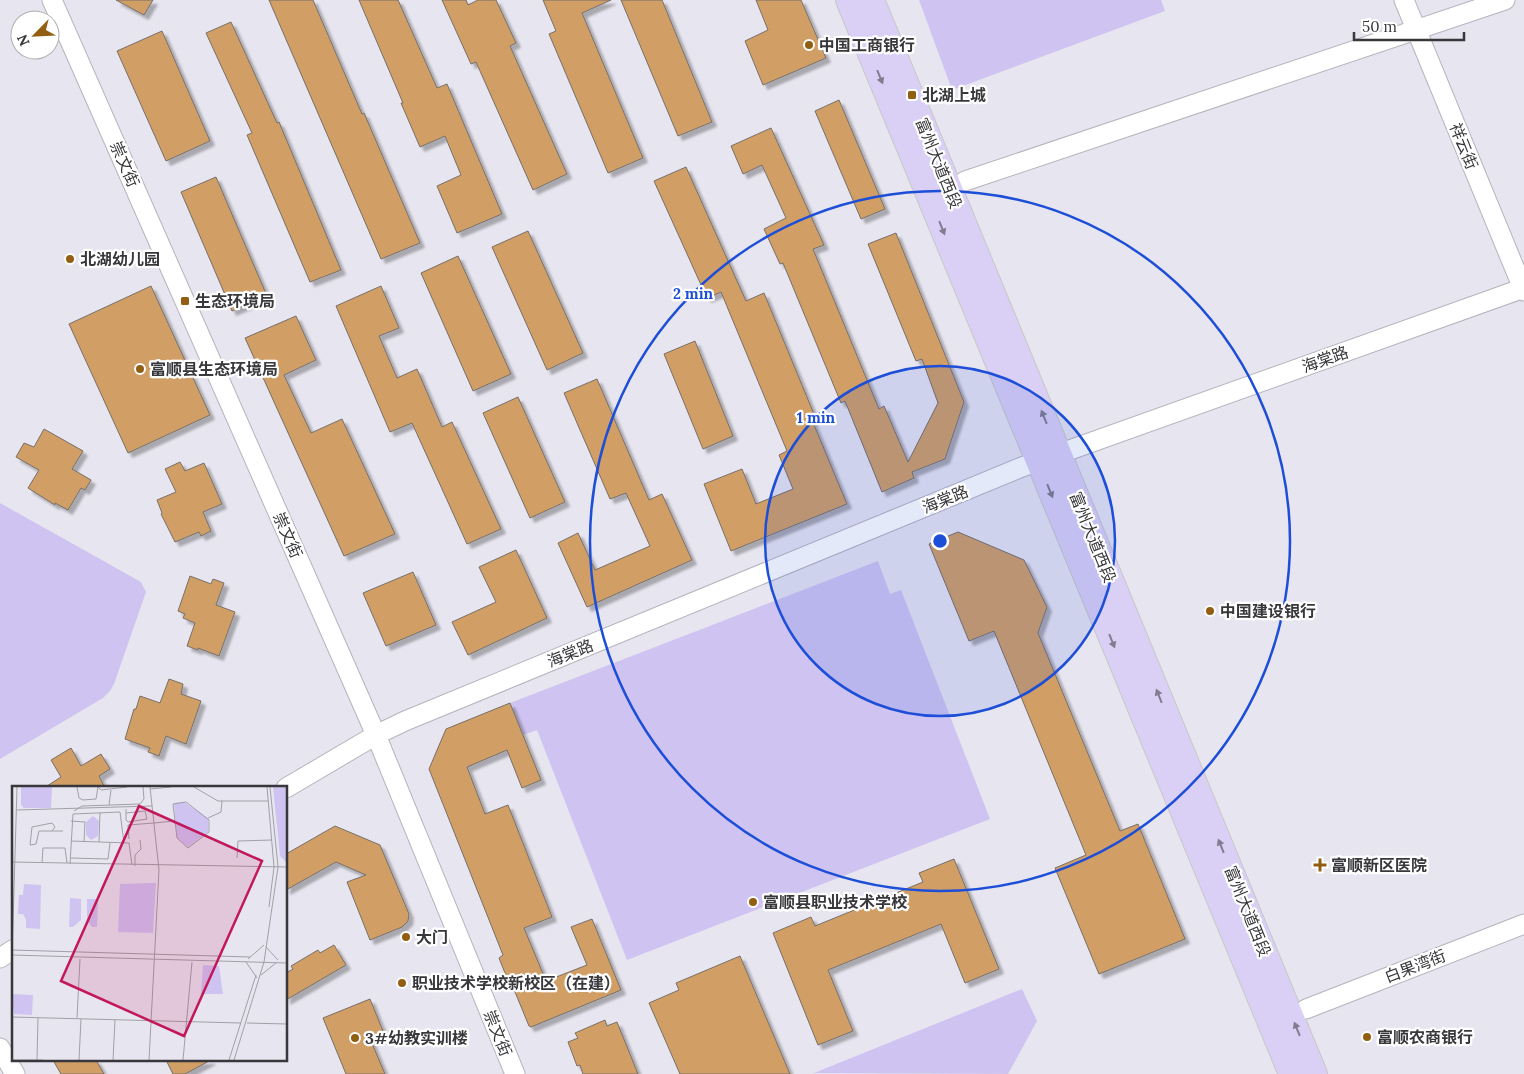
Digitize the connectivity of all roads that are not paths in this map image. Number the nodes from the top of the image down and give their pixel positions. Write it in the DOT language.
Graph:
graph roads {
  1 [pos="52,0"];
  2 [pos="848,0"];
  3 [pos="872,0"];
  4 [pos="1404,0"];
  5 [pos="1505,0"];
  6 [pos="1416,30"];
  7 [pos="965,181"];
  8 [pos="1524,290"];
  9 [pos="1048,457"];
  10 [pos="376,735"];
  11 [pos="288,787"];
  12 [pos="1524,924"];
  13 [pos="12,951"];
  14 [pos="0,958"];
  15 [pos="1306,1008"];
  16 [pos="0,1048"];
  17 [pos="15,1074"];
  18 [pos="514,1074"];
  19 [pos="1291,1074"];
  20 [pos="1315,1074"];
  1 -- 10 [label="street, 崇文街"];
  2 -- 9 [label="main road, 富州大道西段, one-way"];
  9 -- 3 [label="main road, 富州大道西段, one-way"];
  4 -- 6 [label="street, 祥云街"];
  5 -- 6 [label="street"];
  6 -- 7 [label="street"];
  6 -- 8 [label="street, 祥云街"];
  8 -- 9 [label="street, 海棠路"];
  9 -- 10 [label="street, 海棠路"];
  9 -- 19 [label="main road, 富州大道西段, one-way"];
  20 -- 9 [label="main road, 富州大道西段, one-way"];
  10 -- 11 [label="street, 海棠路"];
  10 -- 18 [label="street, 崇文街"];
  12 -- 15 [label="street, 白果湾街"];
  13 -- 14 [label="street"];
  16 -- 17 [label="street"];
}
